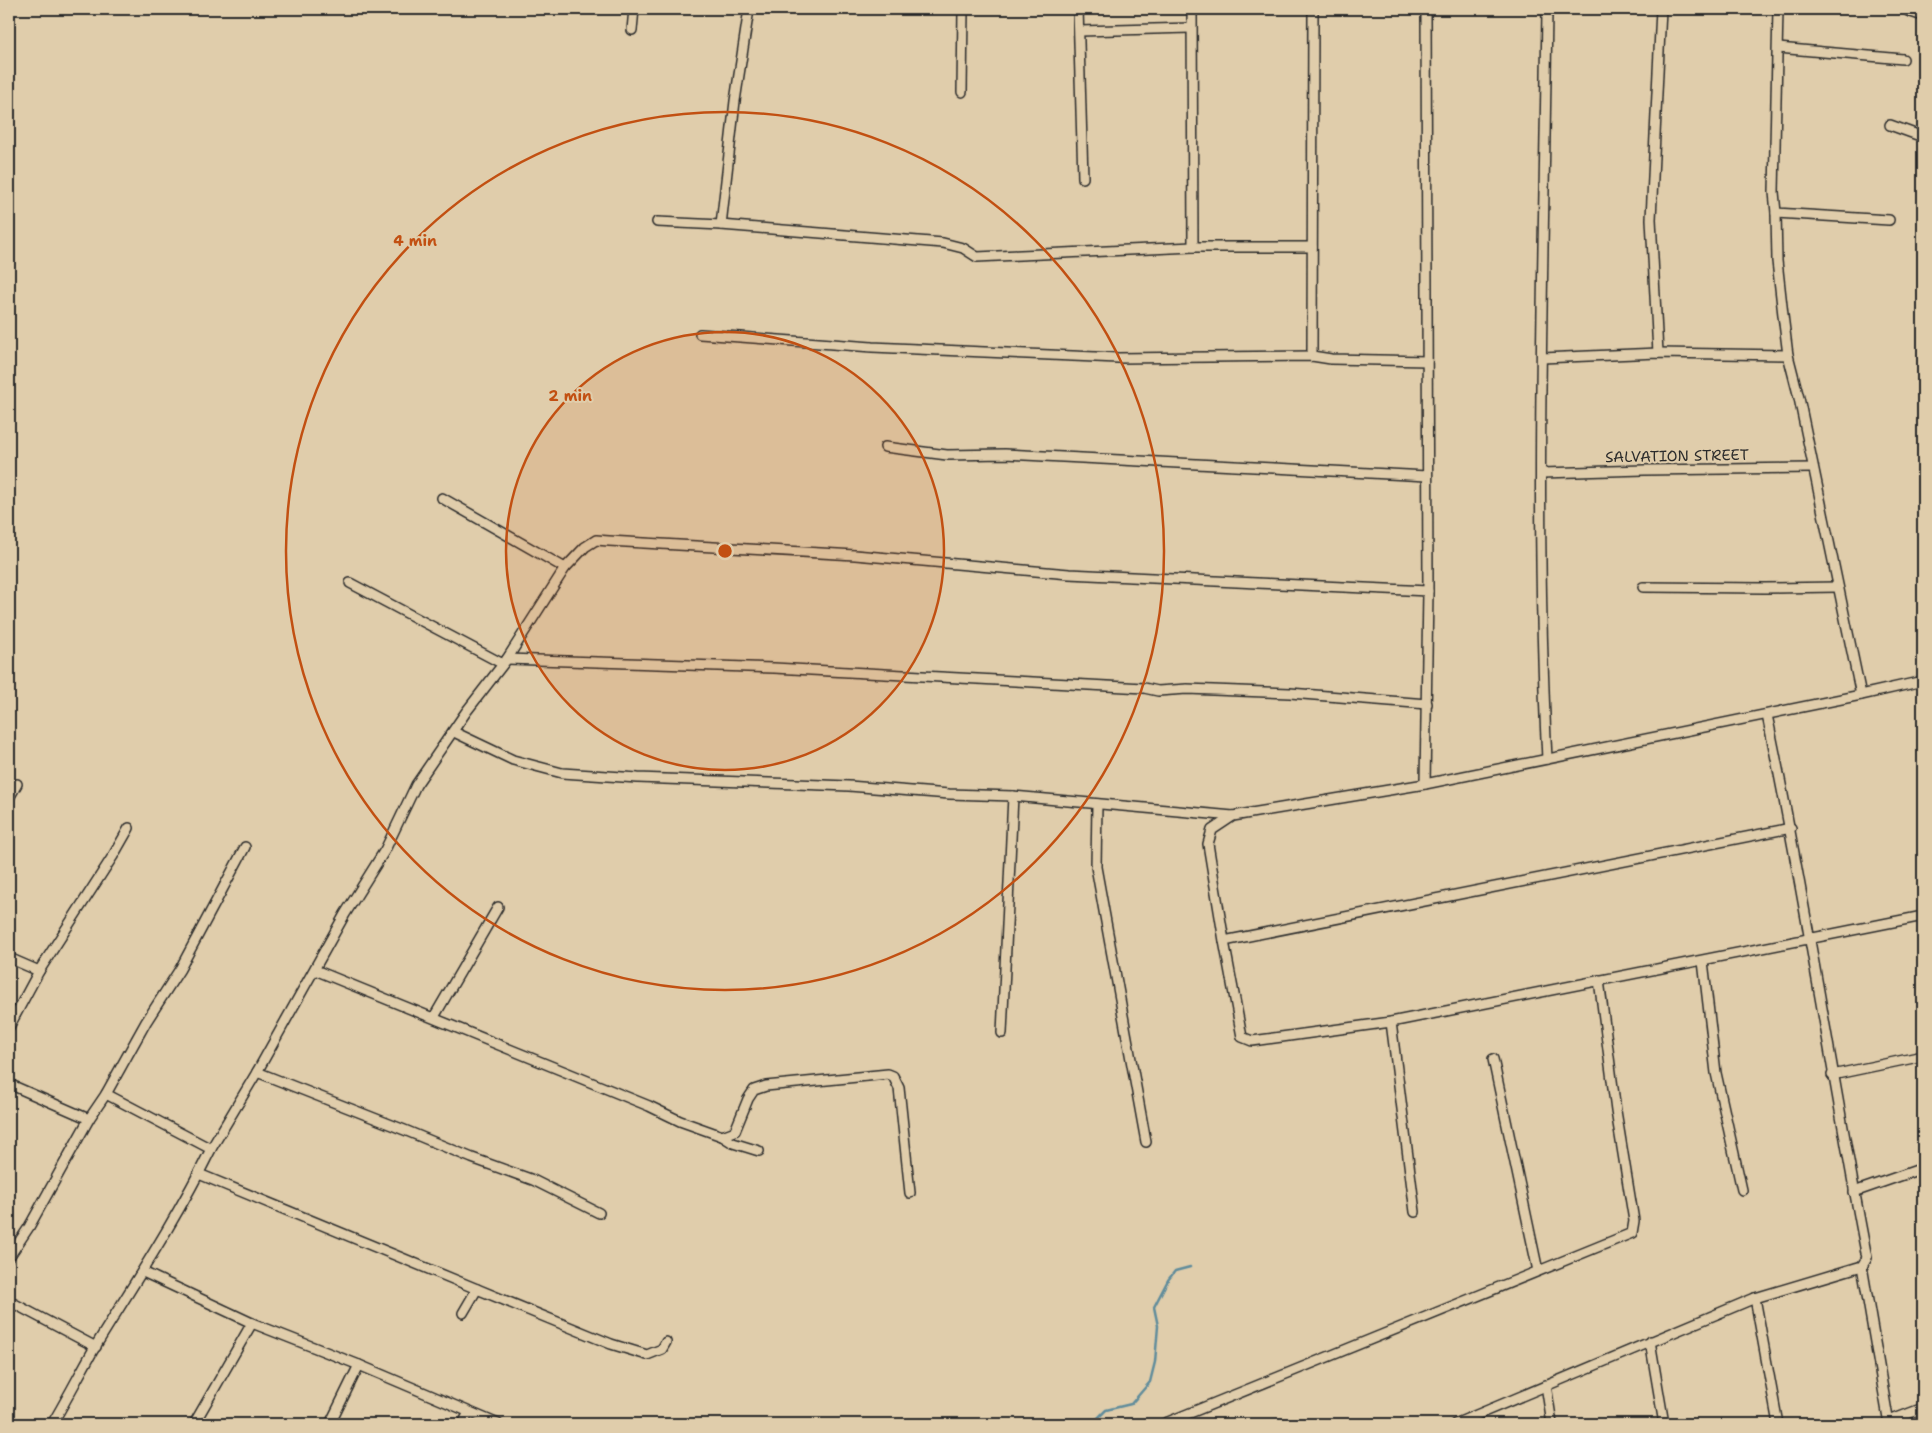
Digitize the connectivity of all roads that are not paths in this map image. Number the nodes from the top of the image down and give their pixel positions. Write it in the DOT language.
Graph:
graph roads {
  1 [pos="634,9"];
  2 [pos="749,9"];
  3 [pos="963,9"];
  4 [pos="1078,9"];
  5 [pos="1192,9"];
  6 [pos="1313,9"];
  7 [pos="1426,9"];
  8 [pos="1547,9"];
  9 [pos="1660,9"];
  10 [pos="1778,9"];
  11 [pos="1908,11"];
  12 [pos="1923,16"];
  13 [pos="1191,28"];
  14 [pos="632,30"];
  15 [pos="1080,31"];
  16 [pos="1778,48"];
  17 [pos="1903,59"];
  18 [pos="962,92"];
  19 [pos="1890,126"];
  20 [pos="1923,137"];
  21 [pos="1083,178"];
  22 [pos="1776,213"];
  23 [pos="1889,220"];
  24 [pos="657,222"];
  25 [pos="721,225"];
  26 [pos="1193,247"];
  27 [pos="1312,247"];
  28 [pos="700,334"];
  29 [pos="1658,353"];
  30 [pos="1788,354"];
  31 [pos="1312,356"];
  32 [pos="1542,358"];
  33 [pos="1427,361"];
  34 [pos="885,447"];
  35 [pos="1813,468"];
  36 [pos="1542,473"];
  37 [pos="1427,476"];
  38 [pos="442,498"];
  39 [pos="565,568"];
  40 [pos="350,584"];
  41 [pos="1642,587"];
  42 [pos="1838,587"];
  43 [pos="1428,591"];
  44 [pos="505,661"];
  45 [pos="1923,681"];
  46 [pos="1861,695"];
  47 [pos="1427,704"];
  48 [pos="1767,715"];
  49 [pos="454,732"];
  50 [pos="1547,758"];
  51 [pos="17,784"];
  52 [pos="1425,784"];
  53 [pos="1013,796"];
  54 [pos="9,798"];
  55 [pos="1097,804"];
  56 [pos="1233,816"];
  57 [pos="129,828"];
  58 [pos="1791,828"];
  59 [pos="245,847"];
  60 [pos="498,907"];
  61 [pos="1923,916"];
  62 [pos="1810,940"];
  63 [pos="1224,941"];
  64 [pos="9,958"];
  65 [pos="1703,961"];
  66 [pos="315,970"];
  67 [pos="39,971"];
  68 [pos="1599,980"];
  69 [pos="434,1017"];
  70 [pos="1391,1022"];
  71 [pos="9,1027"];
  72 [pos="1002,1033"];
  73 [pos="1923,1056"];
  74 [pos="1493,1059"];
  75 [pos="257,1072"];
  76 [pos="1832,1075"];
  77 [pos="9,1084"];
  78 [pos="106,1094"];
  79 [pos="89,1119"];
  80 [pos="722,1136"];
  81 [pos="1146,1142"];
  82 [pos="211,1149"];
  83 [pos="759,1151"];
  84 [pos="1923,1168"];
  85 [pos="199,1174"];
  86 [pos="1742,1190"];
  87 [pos="1854,1192"];
  88 [pos="910,1193"];
  89 [pos="1415,1212"];
  90 [pos="599,1213"];
  91 [pos="9,1257"];
  92 [pos="1862,1266"];
  93 [pos="143,1272"];
  94 [pos="1538,1272"];
  95 [pos="477,1289"];
  96 [pos="1755,1298"];
  97 [pos="9,1301"];
  98 [pos="463,1313"];
  99 [pos="252,1322"];
  100 [pos="1650,1341"];
  101 [pos="666,1342"];
  102 [pos="96,1347"];
  103 [pos="359,1365"];
  104 [pos="1546,1385"];
  105 [pos="1923,1408"];
  106 [pos="470,1412"];
  107 [pos="1889,1422"];
  108 [pos="52,1424"];
  109 [pos="194,1424"];
  110 [pos="330,1424"];
  111 [pos="463,1424"];
  112 [pos="498,1424"];
  113 [pos="1163,1424"];
  114 [pos="1455,1424"];
  115 [pos="1552,1424"];
  116 [pos="1664,1424"];
  117 [pos="1778,1424"];
  1 -- 14 [label="street"];
  2 -- 25 [label="street"];
  3 -- 18 [label="street"];
  4 -- 15 [label="street"];
  5 -- 13 [label="street"];
  6 -- 27 [label="street"];
  7 -- 33 [label="street"];
  8 -- 32 [label="street"];
  9 -- 29 [label="street"];
  10 -- 16 [label="street"];
  11 -- 12 [label="street"];
  13 -- 15 [label="street"];
  13 -- 26 [label="street"];
  15 -- 21 [label="street"];
  16 -- 17 [label="street"];
  16 -- 22 [label="street"];
  19 -- 20 [label="street"];
  22 -- 23 [label="street"];
  22 -- 30 [label="street"];
  24 -- 25 [label="street"];
  25 -- 26 [label="street"];
  26 -- 27 [label="street"];
  27 -- 31 [label="street"];
  28 -- 31 [label="street"];
  29 -- 30 [label="street"];
  29 -- 32 [label="street"];
  30 -- 35 [label="street"];
  31 -- 33 [label="street"];
  32 -- 36 [label="street"];
  33 -- 37 [label="street"];
  34 -- 37 [label="street"];
  35 -- 36 [label="street, SALVATION STREET"];
  35 -- 42 [label="street"];
  36 -- 50 [label="street"];
  37 -- 43 [label="street"];
  38 -- 39 [label="street"];
  39 -- 43 [label="street"];
  39 -- 44 [label="street"];
  40 -- 44 [label="street"];
  41 -- 42 [label="street"];
  42 -- 46 [label="street"];
  43 -- 47 [label="street"];
  44 -- 47 [label="street"];
  44 -- 49 [label="street"];
  45 -- 46 [label="street"];
  46 -- 48 [label="street"];
  47 -- 52 [label="street"];
  48 -- 50 [label="street"];
  48 -- 58 [label="street"];
  49 -- 53 [label="street"];
  49 -- 66 [label="street"];
  50 -- 52 [label="street"];
  51 -- 54 [label="street"];
  52 -- 56 [label="street"];
  53 -- 55 [label="street"];
  53 -- 72 [label="street"];
  55 -- 56 [label="street"];
  55 -- 81 [label="street"];
  56 -- 63 [label="street"];
  57 -- 67 [label="street"];
  58 -- 62 [label="street"];
  58 -- 63 [label="street"];
  59 -- 78 [label="street"];
  60 -- 69 [label="street"];
  61 -- 62 [label="street"];
  62 -- 65 [label="street"];
  62 -- 76 [label="street"];
  63 -- 70 [label="street"];
  64 -- 67 [label="street"];
  65 -- 68 [label="street"];
  65 -- 86 [label="street"];
  66 -- 69 [label="street"];
  66 -- 75 [label="street"];
  67 -- 71 [label="street"];
  68 -- 70 [label="street"];
  68 -- 94 [label="street"];
  69 -- 80 [label="street"];
  70 -- 89 [label="street"];
  73 -- 76 [label="street"];
  74 -- 94 [label="street"];
  75 -- 82 [label="street"];
  75 -- 90 [label="street"];
  76 -- 87 [label="street"];
  77 -- 79 [label="street"];
  78 -- 79 [label="street"];
  78 -- 82 [label="street"];
  79 -- 91 [label="street"];
  80 -- 83 [label="street"];
  80 -- 88 [label="street"];
  82 -- 85 [label="street"];
  84 -- 87 [label="street"];
  85 -- 93 [label="street"];
  85 -- 95 [label="street"];
  87 -- 92 [label="street"];
  92 -- 96 [label="street"];
  92 -- 107 [label="street"];
  93 -- 99 [label="street"];
  93 -- 102 [label="street"];
  94 -- 113 [label="street"];
  95 -- 98 [label="street"];
  95 -- 101 [label="street"];
  96 -- 100 [label="street"];
  96 -- 117 [label="street"];
  97 -- 102 [label="street"];
  99 -- 103 [label="street"];
  99 -- 109 [label="street"];
  100 -- 104 [label="street"];
  100 -- 116 [label="street"];
  102 -- 108 [label="street"];
  103 -- 106 [label="street"];
  103 -- 110 [label="street"];
  104 -- 114 [label="street"];
  104 -- 115 [label="street"];
  105 -- 107 [label="street"];
  106 -- 111 [label="street"];
  106 -- 112 [label="street"];
}
